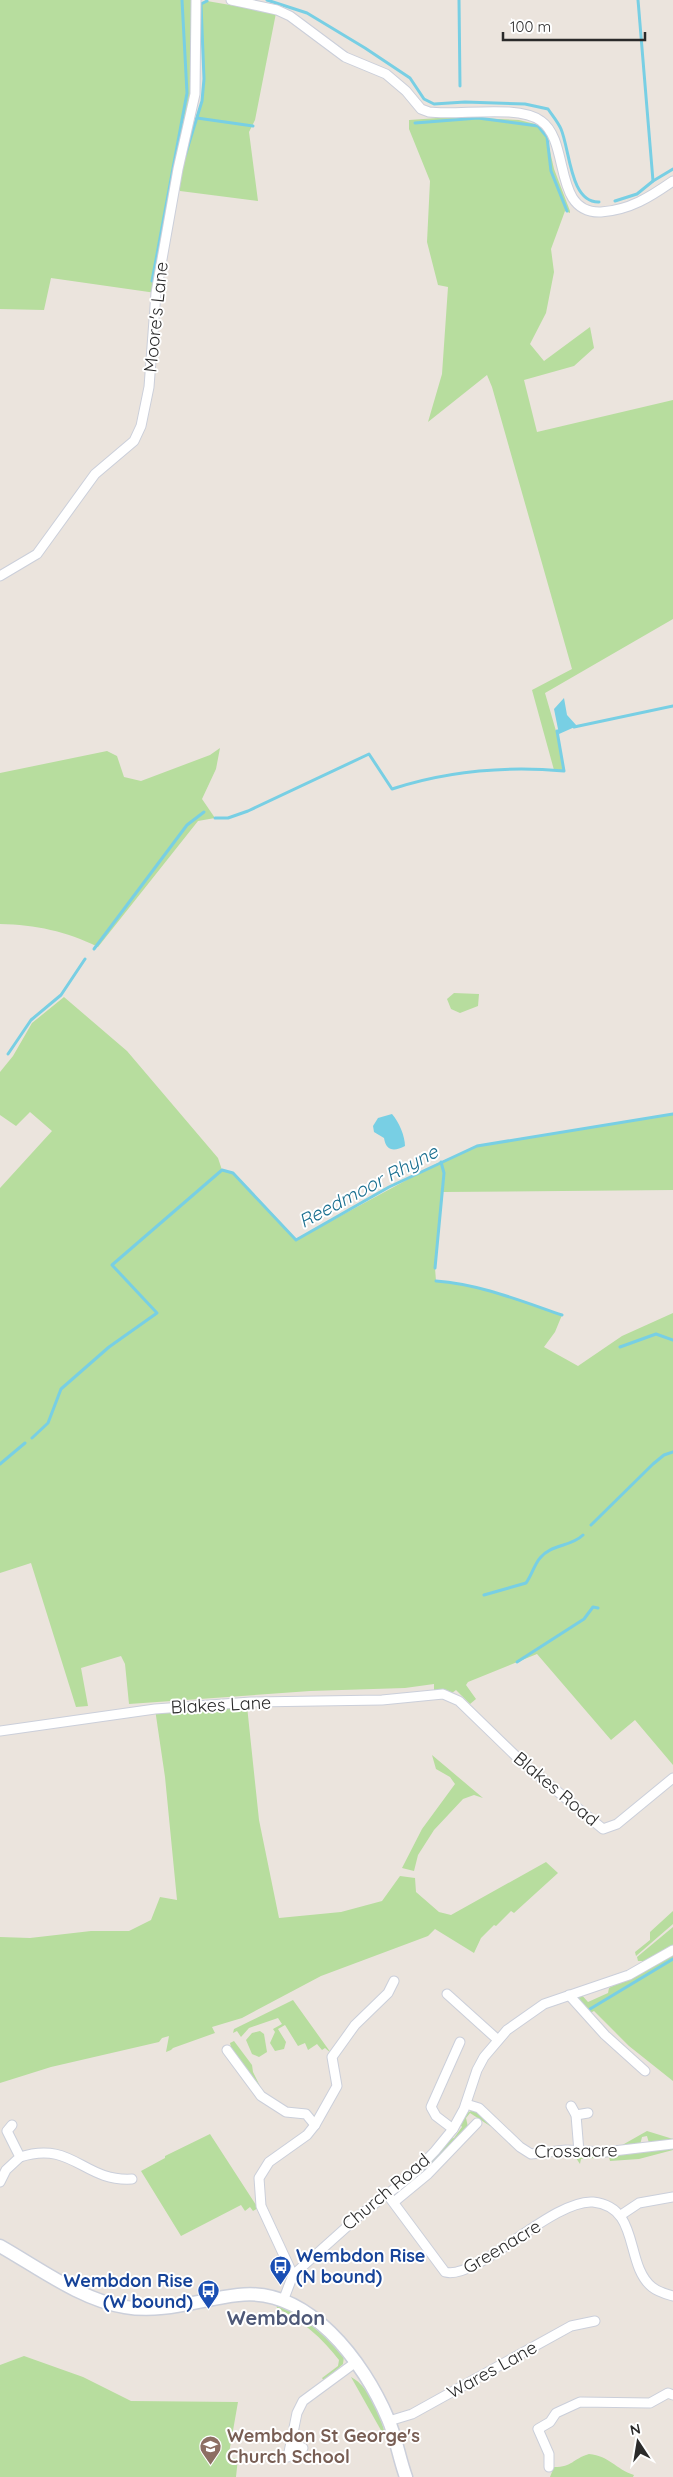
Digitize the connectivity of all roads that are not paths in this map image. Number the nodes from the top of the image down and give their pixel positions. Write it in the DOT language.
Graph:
graph roads {
  1 [pos="196,0"];
  2 [pos="231,0"];
  3 [pos="673,181"];
  4 [pos="1,574"];
  5 [pos="443,1694"];
  6 [pos="0,1731"];
  7 [pos="673,1778"];
  8 [pos="673,1950"];
  9 [pos="394,1981"];
  10 [pos="447,1994"];
  11 [pos="570,1995"];
  12 [pos="498,2040"];
  13 [pos="460,2042"];
  14 [pos="227,2050"];
  15 [pos="645,2071"];
  16 [pos="466,2104"];
  17 [pos="570,2106"];
  18 [pos="588,2113"];
  19 [pos="576,2115"];
  20 [pos="477,2123"];
  21 [pos="12,2125"];
  22 [pos="315,2125"];
  23 [pos="453,2129"];
  24 [pos="673,2144"];
  25 [pos="579,2152"];
  26 [pos="20,2157"];
  27 [pos="132,2178"];
  28 [pos="0,2182"];
  29 [pos="386,2194"];
  30 [pos="673,2197"];
  31 [pos="394,2202"];
  32 [pos="621,2215"];
  33 [pos="0,2246"];
  34 [pos="293,2275"];
  35 [pos="673,2296"];
  36 [pos="283,2301"];
  37 [pos="596,2321"];
  38 [pos="356,2362"];
  39 [pos="673,2395"];
  40 [pos="389,2421"];
  41 [pos="291,2443"];
  42 [pos="303,2448"];
  43 [pos="288,2457"];
  44 [pos="549,2467"];
  45 [pos="406,2477"];
  1 -- 4 [label="street, Moore's Lane"];
  2 -- 3 [label="street"];
  5 -- 6 [label="street, Blakes Lane"];
  5 -- 7 [label="street, Blakes Road"];
  8 -- 11 [label="street, Church Road"];
  9 -- 22 [label="street"];
  10 -- 12 [label="street"];
  11 -- 12 [label="street, Church Road"];
  11 -- 15 [label="street"];
  12 -- 16 [label="street, Church Road"];
  13 -- 23 [label="street"];
  14 -- 22 [label="street"];
  16 -- 23 [label="street, Church Road"];
  16 -- 25 [label="street, Crossacre"];
  17 -- 19 [label="street"];
  18 -- 19 [label="street"];
  19 -- 25 [label="street"];
  20 -- 31 [label="street, Church Road"];
  21 -- 26 [label="street"];
  22 -- 34 [label="street"];
  23 -- 29 [label="street, Church Road"];
  24 -- 25 [label="street, Crossacre"];
  26 -- 27 [label="street"];
  26 -- 28 [label="street"];
  29 -- 31 [label="street, Greenacre"];
  29 -- 34 [label="street, Church Road"];
  30 -- 32 [label="street"];
  31 -- 32 [label="street, Greenacre"];
  32 -- 35 [label="street"];
  33 -- 36 [label="main road"];
  34 -- 36 [label="street, Church Road"];
  36 -- 38 [label="main road"];
  37 -- 40 [label="street, Wares Lane"];
  38 -- 40 [label="main road"];
  38 -- 41 [label="street"];
  39 -- 44 [label="street"];
  40 -- 45 [label="main road"];
  41 -- 42 [label="street"];
  41 -- 43 [label="street"];
}
